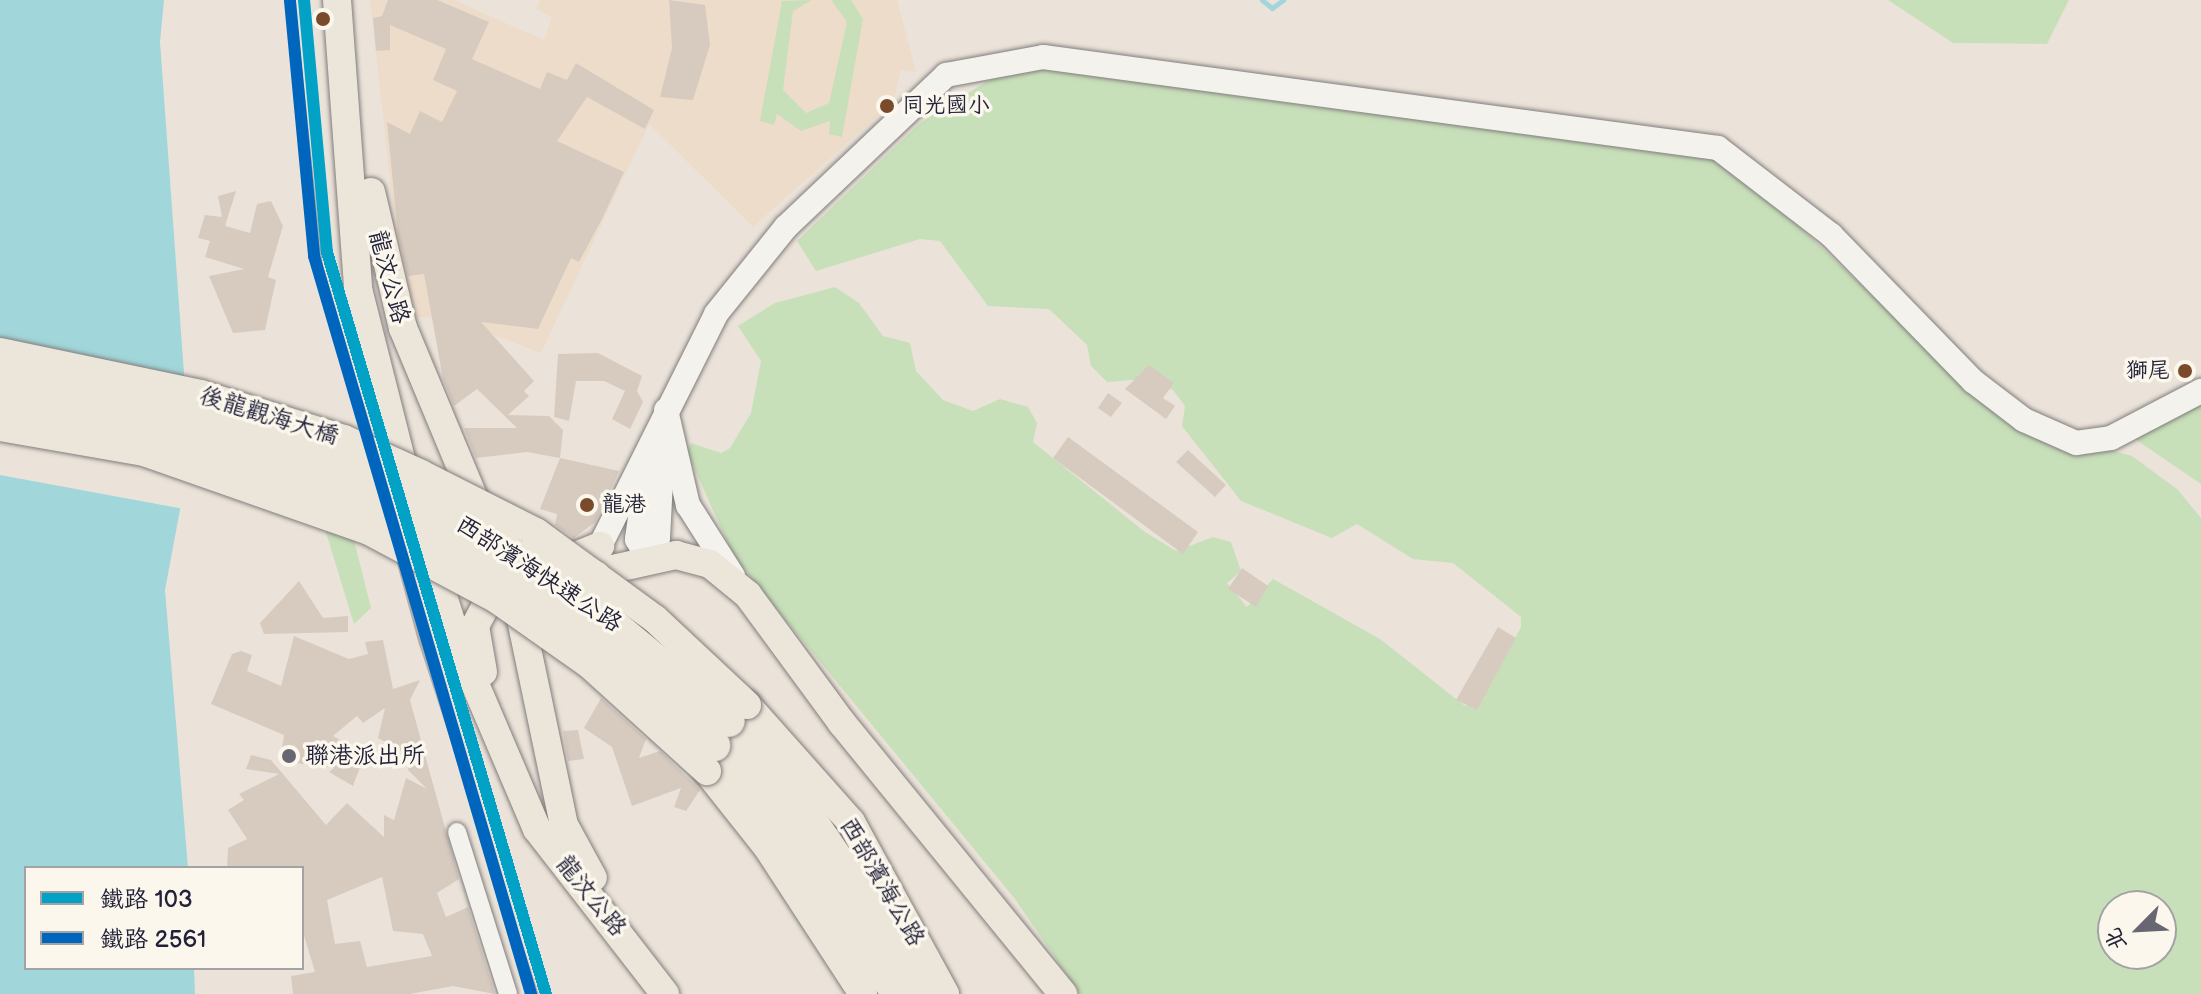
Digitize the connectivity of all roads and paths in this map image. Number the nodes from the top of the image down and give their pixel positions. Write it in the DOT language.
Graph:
graph roads {
  1 [pos="337,0"];
  2 [pos="355,0"];
  3 [pos="355,229"];
  4 [pos="0,352"];
  5 [pos="0,377"];
  6 [pos="2201,391"];
  7 [pos="0,402"];
  8 [pos="666,410"];
  9 [pos="0,427"];
  10 [pos="122,428"];
  11 [pos="461,470"];
  12 [pos="367,476"];
  13 [pos="369,531"];
  14 [pos="648,559"];
  15 [pos="587,568"];
  16 [pos="511,581"];
  17 [pos="748,595"];
  18 [pos="540,711"];
  19 [pos="724,736"];
  20 [pos="504,759"];
  21 [pos="457,832"];
  22 [pos="628,943"];
  23 [pos="508,994"];
  24 [pos="665,994"];
  25 [pos="674,994"];
  26 [pos="863,994"];
  27 [pos="898,994"];
  28 [pos="928,994"];
  29 [pos="945,994"];
  30 [pos="1063,994"];
  1 -- 3 [label="main road, 龍汶公路"];
  2 -- 11 [label="main road, 龍汶公路"];
  3 -- 16 [label="main road"];
  3 -- 20 [label="main road, 龍汶公路"];
  4 -- 15 [label="main road, 後龍觀海大橋, bridge"];
  5 -- 12 [label="highway, 西部濱海快速公路, bridge"];
  6 -- 8 [label="main road"];
  7 -- 10 [label="highway, 西部濱海快速公路, bridge"];
  8 -- 14 [label="main road"];
  8 -- 15 [label="main road"];
  8 -- 17 [label="main road"];
  9 -- 13 [label="main road, bridge"];
  10 -- 13 [label="highway, bridge"];
  10 -- 19 [label="highway, 西部濱海快速公路, bridge"];
  11 -- 15 [label="main road"];
  11 -- 16 [label="main road, 龍汶公路"];
  12 -- 15 [label="highway, bridge"];
  12 -- 19 [label="highway, 西部濱海快速公路, bridge"];
  13 -- 19 [label="main road, bridge"];
  14 -- 15 [label="main road"];
  14 -- 15 [label="main road"];
  14 -- 17 [label="main road"];
  15 -- 16 [label="main road"];
  15 -- 16 [label="main road"];
  15 -- 18 [label="main road"];
  15 -- 19 [label="main road, 後龍觀海大橋, bridge"];
  16 -- 18 [label="main road, 龍汶公路"];
  16 -- 20 [label="main road"];
  17 -- 30 [label="main road"];
  18 -- 22 [label="main road, 龍汶公路"];
  19 -- 26 [label="main road"];
  19 -- 27 [label="highway, 西部濱海快速公路"];
  19 -- 28 [label="highway, 西部濱海快速公路"];
  19 -- 29 [label="main road, 西部濱海公路"];
  20 -- 22 [label="main road, 龍汶公路"];
  21 -- 23 [label="street"];
  22 -- 24 [label="main road"];
  22 -- 25 [label="main road"];
}
